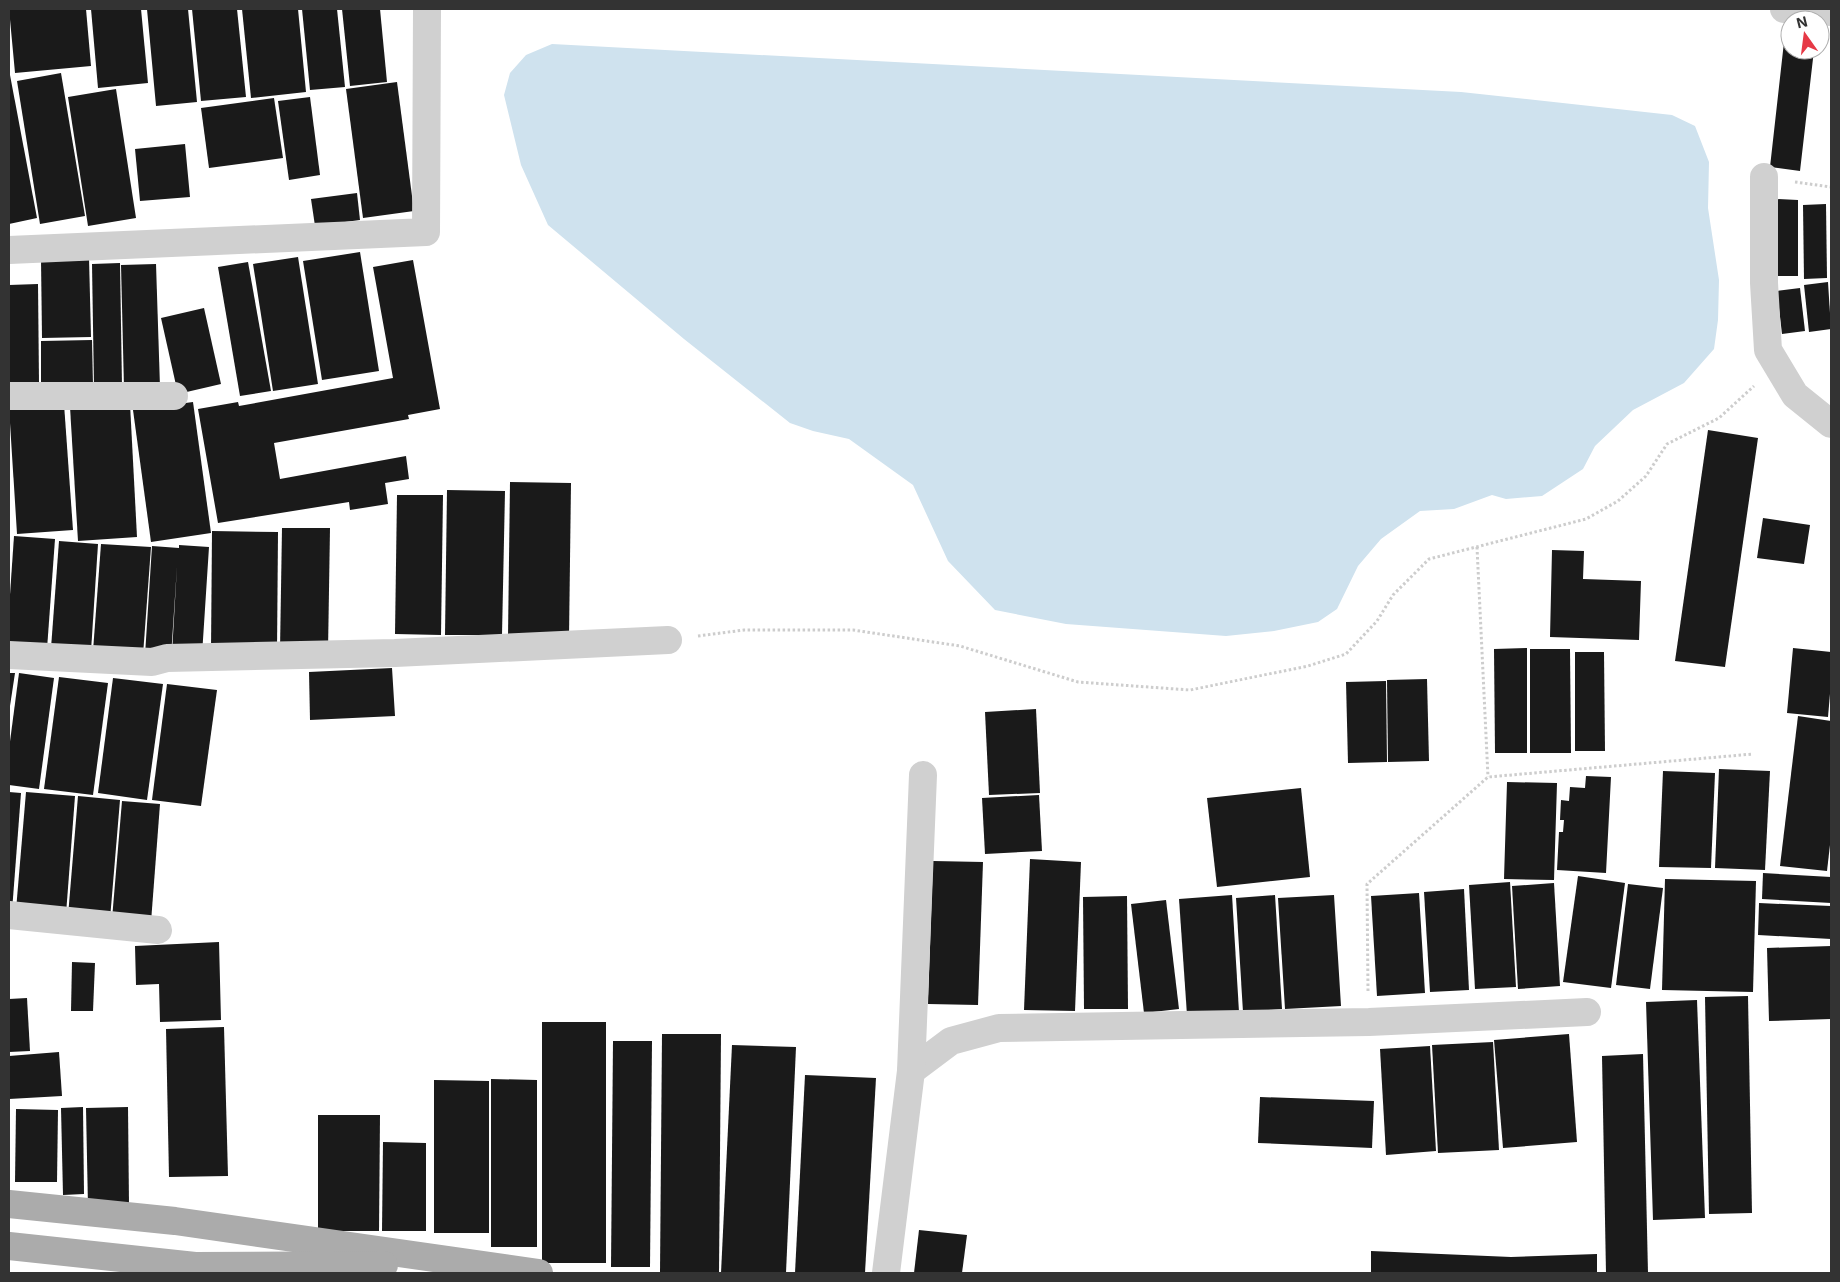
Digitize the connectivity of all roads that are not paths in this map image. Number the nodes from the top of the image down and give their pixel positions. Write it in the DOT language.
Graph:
graph roads {
  1 [pos="427,9"];
  2 [pos="1784,9"];
  3 [pos="1831,12"];
  4 [pos="1764,177"];
  5 [pos="9,250"];
  6 [pos="9,396"];
  7 [pos="174,396"];
  8 [pos="1831,424"];
  9 [pos="668,640"];
  10 [pos="9,655"];
  11 [pos="924,775"];
  12 [pos="9,915"];
  13 [pos="158,930"];
  14 [pos="1587,1012"];
  15 [pos="911,1071"];
  16 [pos="9,1204"];
  17 [pos="9,1246"];
  18 [pos="452,1273"];
  19 [pos="539,1273"];
  20 [pos="886,1273"];
  1 -- 5 [label="street"];
  2 -- 3 [label="street"];
  4 -- 8 [label="street"];
  6 -- 7 [label="street"];
  9 -- 10 [label="street"];
  11 -- 15 [label="street"];
  12 -- 13 [label="street"];
  14 -- 15 [label="street"];
  15 -- 20 [label="street"];
  16 -- 19 [label="main road"];
  17 -- 18 [label="main road"];
}
